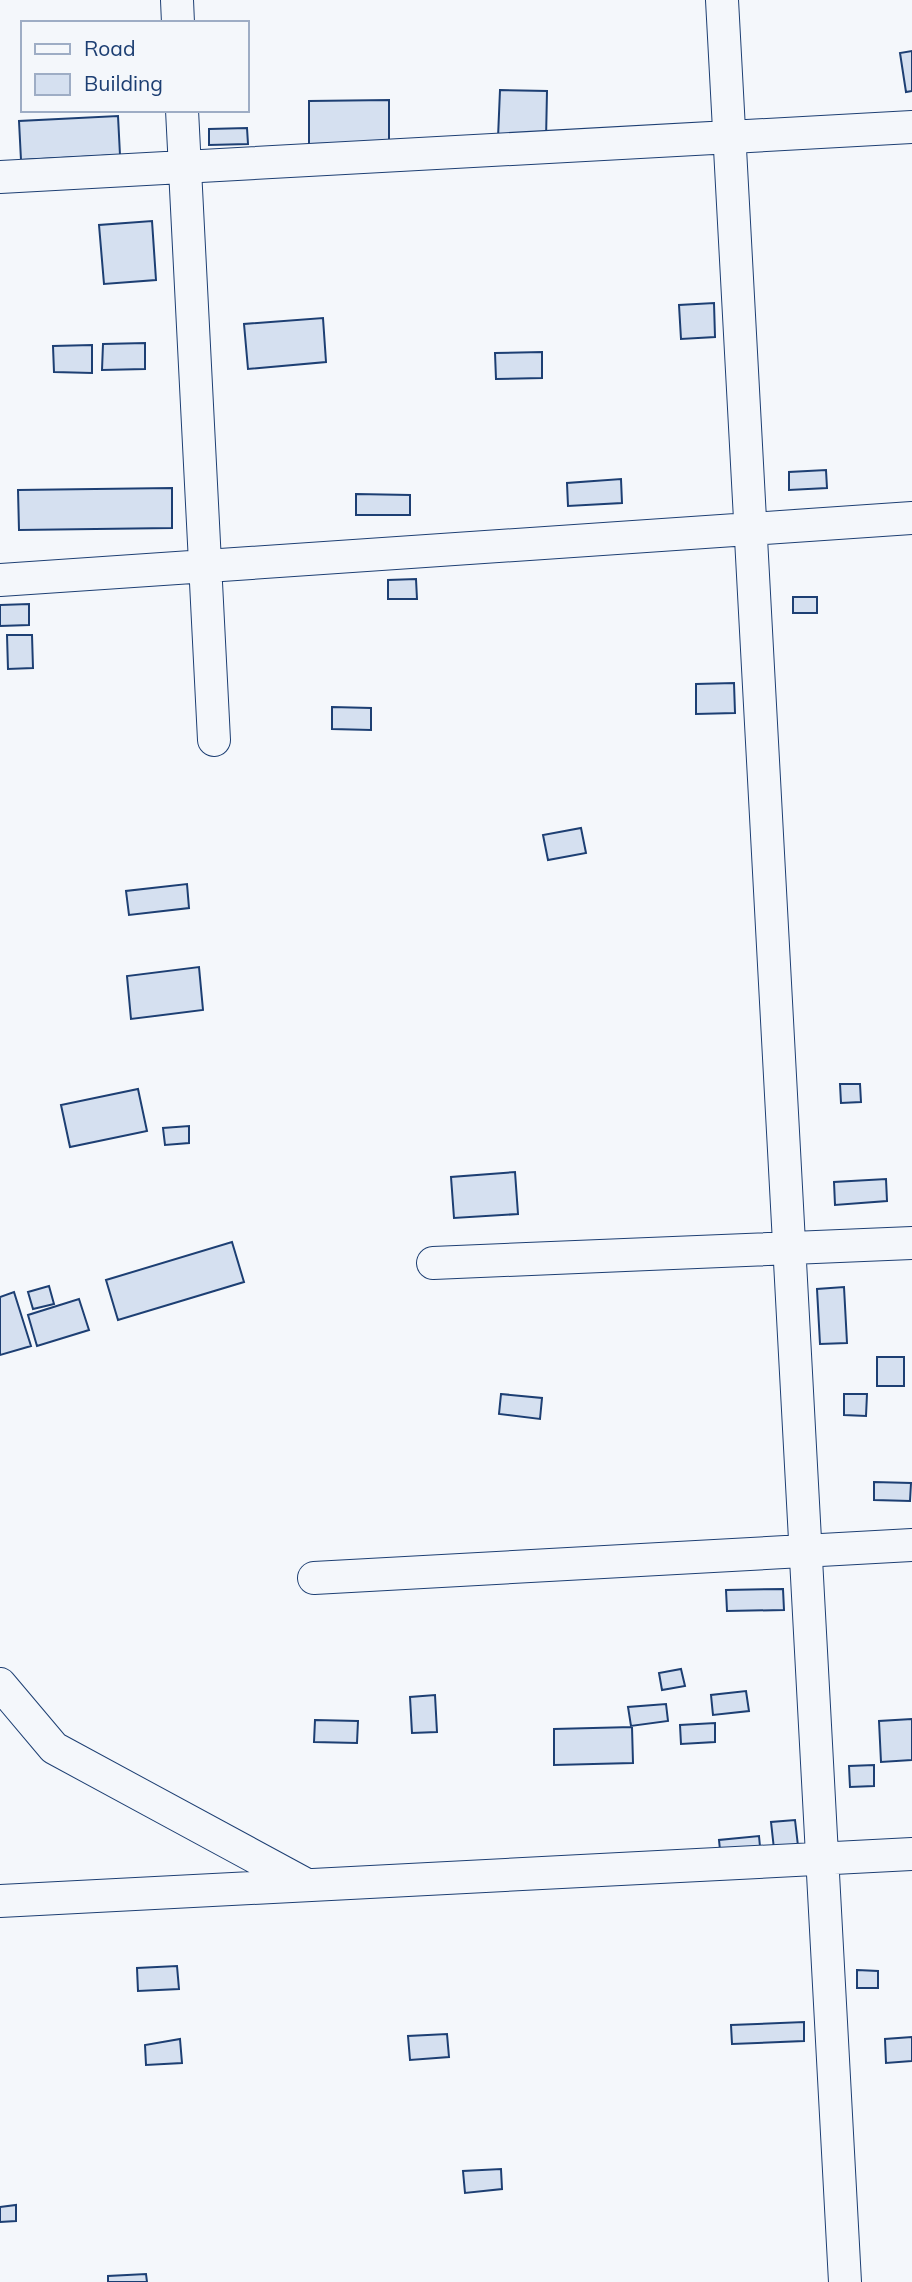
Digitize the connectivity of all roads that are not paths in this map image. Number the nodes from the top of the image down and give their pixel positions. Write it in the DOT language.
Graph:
graph roads {
  1 [pos="177,0"];
  2 [pos="722,0"];
  3 [pos="178,21"];
  4 [pos="182,112"];
  5 [pos="912,127"];
  6 [pos="730,137"];
  7 [pos="185,167"];
  8 [pos="0,177"];
  9 [pos="912,518"];
  10 [pos="751,529"];
  11 [pos="205,566"];
  12 [pos="0,580"];
  13 [pos="214,740"];
  14 [pos="912,1243"];
  15 [pos="790,1248"];
  16 [pos="433,1263"];
  17 [pos="912,1545"];
  18 [pos="806,1550"];
  19 [pos="314,1577"];
  20 [pos="0,1684"];
  21 [pos="912,1854"];
  22 [pos="822,1859"];
  23 [pos="306,1884"];
  24 [pos="0,1901"];
  25 [pos="845,2282"];
  1 -- 3 [label="street"];
  2 -- 6 [label="street"];
  4 -- 7 [label="street"];
  5 -- 6 [label="street"];
  6 -- 7 [label="street"];
  6 -- 10 [label="street"];
  7 -- 8 [label="street"];
  7 -- 11 [label="street"];
  9 -- 10 [label="street"];
  10 -- 11 [label="street"];
  10 -- 15 [label="street"];
  11 -- 12 [label="street"];
  11 -- 13 [label="street"];
  14 -- 15 [label="street"];
  15 -- 16 [label="street"];
  15 -- 18 [label="street"];
  17 -- 18 [label="street"];
  18 -- 19 [label="street"];
  18 -- 22 [label="street"];
  20 -- 23 [label="street"];
  21 -- 22 [label="street"];
  22 -- 23 [label="street"];
  22 -- 25 [label="street"];
  23 -- 24 [label="street"];
}
